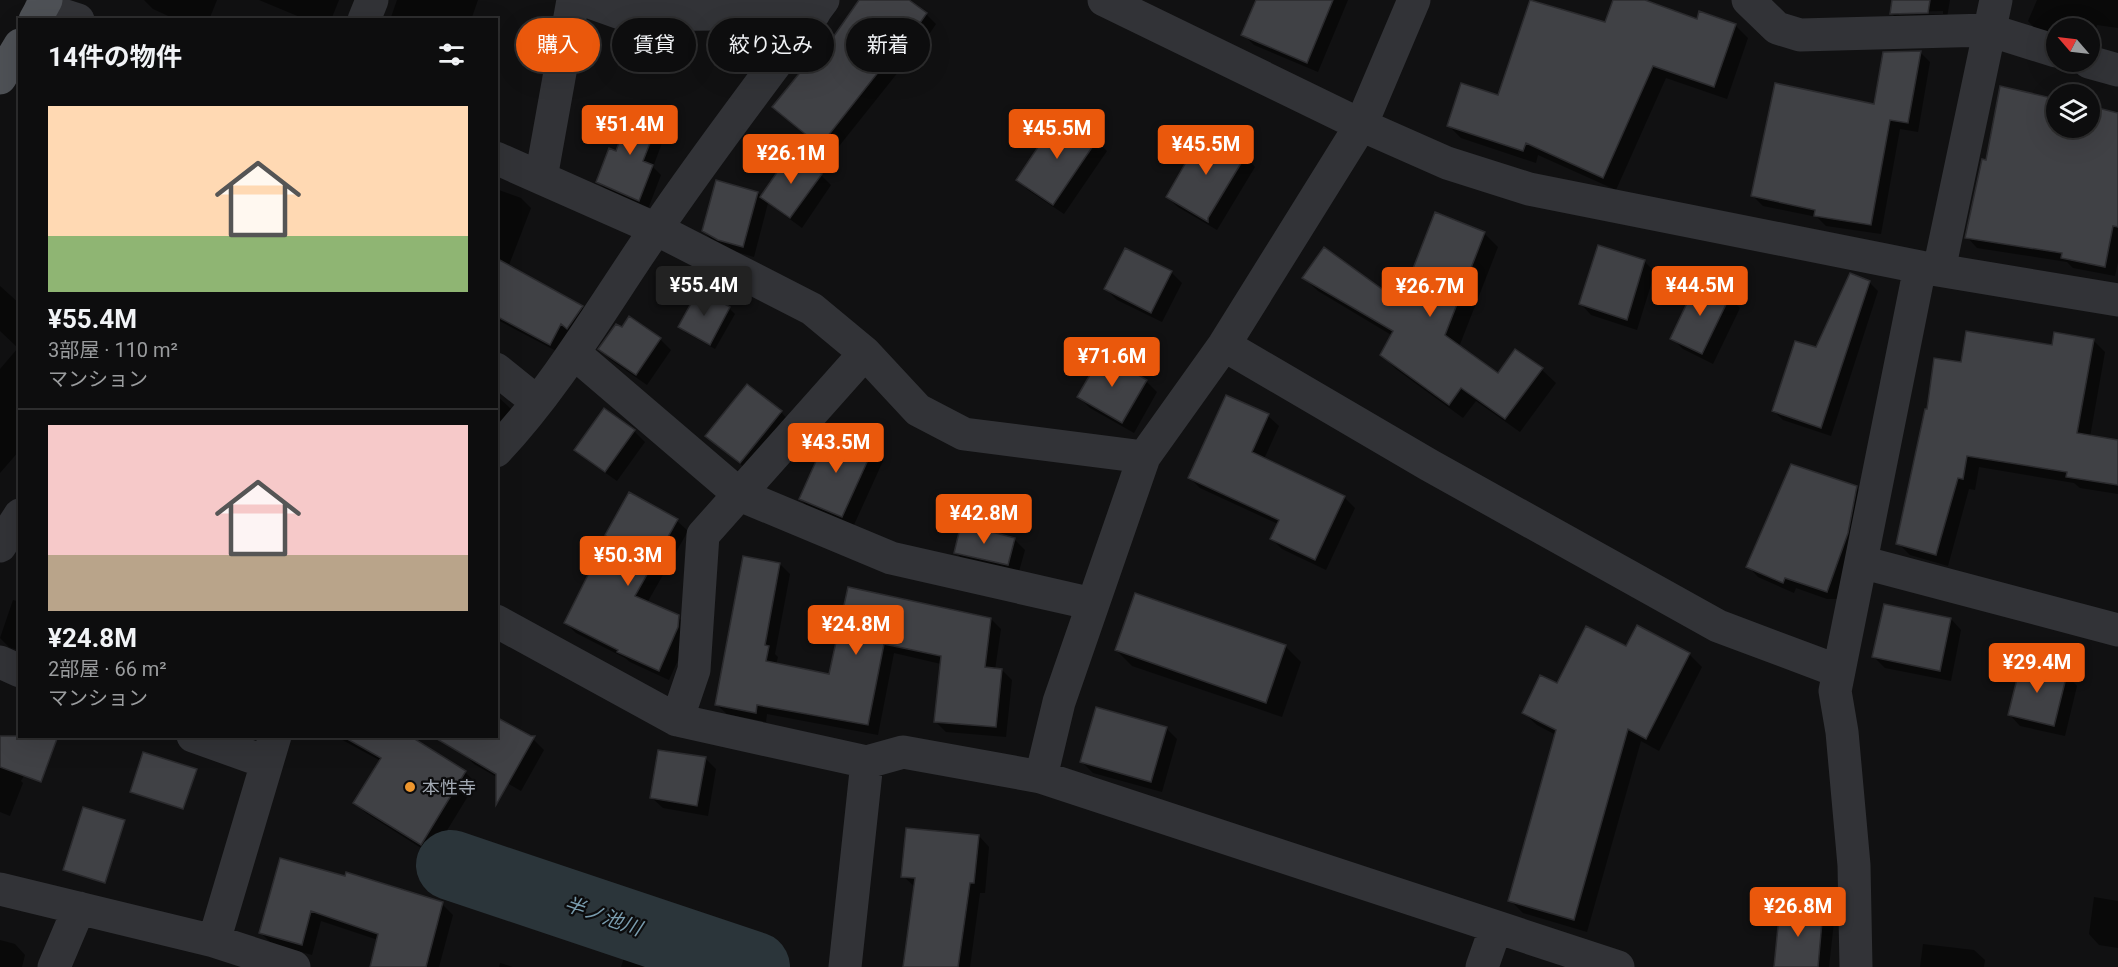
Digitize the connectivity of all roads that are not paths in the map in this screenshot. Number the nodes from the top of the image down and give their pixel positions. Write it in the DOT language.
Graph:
graph roads {
  1 [pos="372,0"];
  2 [pos="573,0"];
  3 [pos="584,0"];
  4 [pos="1104,0"];
  5 [pos="1414,0"];
  6 [pos="1748,0"];
  7 [pos="818,6"];
  8 [pos="41,9"];
  9 [pos="1992,15"];
  10 [pos="71,18"];
  11 [pos="365,18"];
  12 [pos="2046,45"];
  13 [pos="18,48"];
  14 [pos="2100,65"];
  15 [pos="2118,70"];
  16 [pos="0,78"];
  17 [pos="1361,125"];
  18 [pos="498,159"];
  19 [pos="541,178"];
  20 [pos="656,229"];
  21 [pos="1930,268"];
  22 [pos="2118,300"];
  23 [pos="1224,345"];
  24 [pos="574,353"];
  25 [pos="865,353"];
  26 [pos="498,371"];
  27 [pos="537,402"];
  28 [pos="498,449"];
  29 [pos="1144,458"];
  30 [pos="740,495"];
  31 [pos="18,518"];
  32 [pos="0,546"];
  33 [pos="1861,562"];
  34 [pos="1093,604"];
  35 [pos="498,622"];
  36 [pos="2118,630"];
  37 [pos="0,662"];
  38 [pos="18,670"];
  39 [pos="1839,671"];
  40 [pos="677,720"];
  41 [pos="205,738"];
  42 [pos="270,749"];
  43 [pos="867,762"];
  44 [pos="1041,777"];
  45 [pos="0,889"];
  46 [pos="79,908"];
  47 [pos="1496,927"];
  48 [pos="214,941"];
  49 [pos="249,960"];
  50 [pos="54,967"];
  51 [pos="294,967"];
  52 [pos="845,967"];
  53 [pos="1482,967"];
  54 [pos="1618,967"];
  55 [pos="1856,967"];
  1 -- 11 [label="street"];
  2 -- 19 [label="street"];
  3 -- 7 [label="street"];
  4 -- 17 [label="street"];
  5 -- 17 [label="street"];
  6 -- 9 [label="street"];
  7 -- 20 [label="street"];
  8 -- 10 [label="street"];
  9 -- 12 [label="street"];
  9 -- 21 [label="street"];
  13 -- 16 [label="main road"];
  14 -- 15 [label="street"];
  17 -- 21 [label="street"];
  17 -- 23 [label="street"];
  18 -- 19 [label="street"];
  19 -- 20 [label="street"];
  20 -- 24 [label="street"];
  20 -- 25 [label="street"];
  21 -- 22 [label="street"];
  21 -- 33 [label="street"];
  23 -- 29 [label="street"];
  23 -- 39 [label="street"];
  24 -- 27 [label="street"];
  24 -- 30 [label="street"];
  25 -- 29 [label="street"];
  25 -- 30 [label="street"];
  26 -- 27 [label="street"];
  27 -- 28 [label="street"];
  29 -- 34 [label="street"];
  30 -- 34 [label="street"];
  30 -- 40 [label="street"];
  31 -- 32 [label="street"];
  33 -- 36 [label="street"];
  33 -- 39 [label="street"];
  34 -- 44 [label="street"];
  35 -- 40 [label="street"];
  37 -- 38 [label="street"];
  39 -- 55 [label="street"];
  40 -- 43 [label="street"];
  41 -- 42 [label="street"];
  42 -- 48 [label="street"];
  43 -- 44 [label="street"];
  43 -- 52 [label="street"];
  44 -- 47 [label="street"];
  45 -- 46 [label="street"];
  46 -- 48 [label="street"];
  46 -- 50 [label="street"];
  47 -- 53 [label="street"];
  47 -- 54 [label="street"];
  48 -- 49 [label="street"];
  49 -- 51 [label="street"];
}
